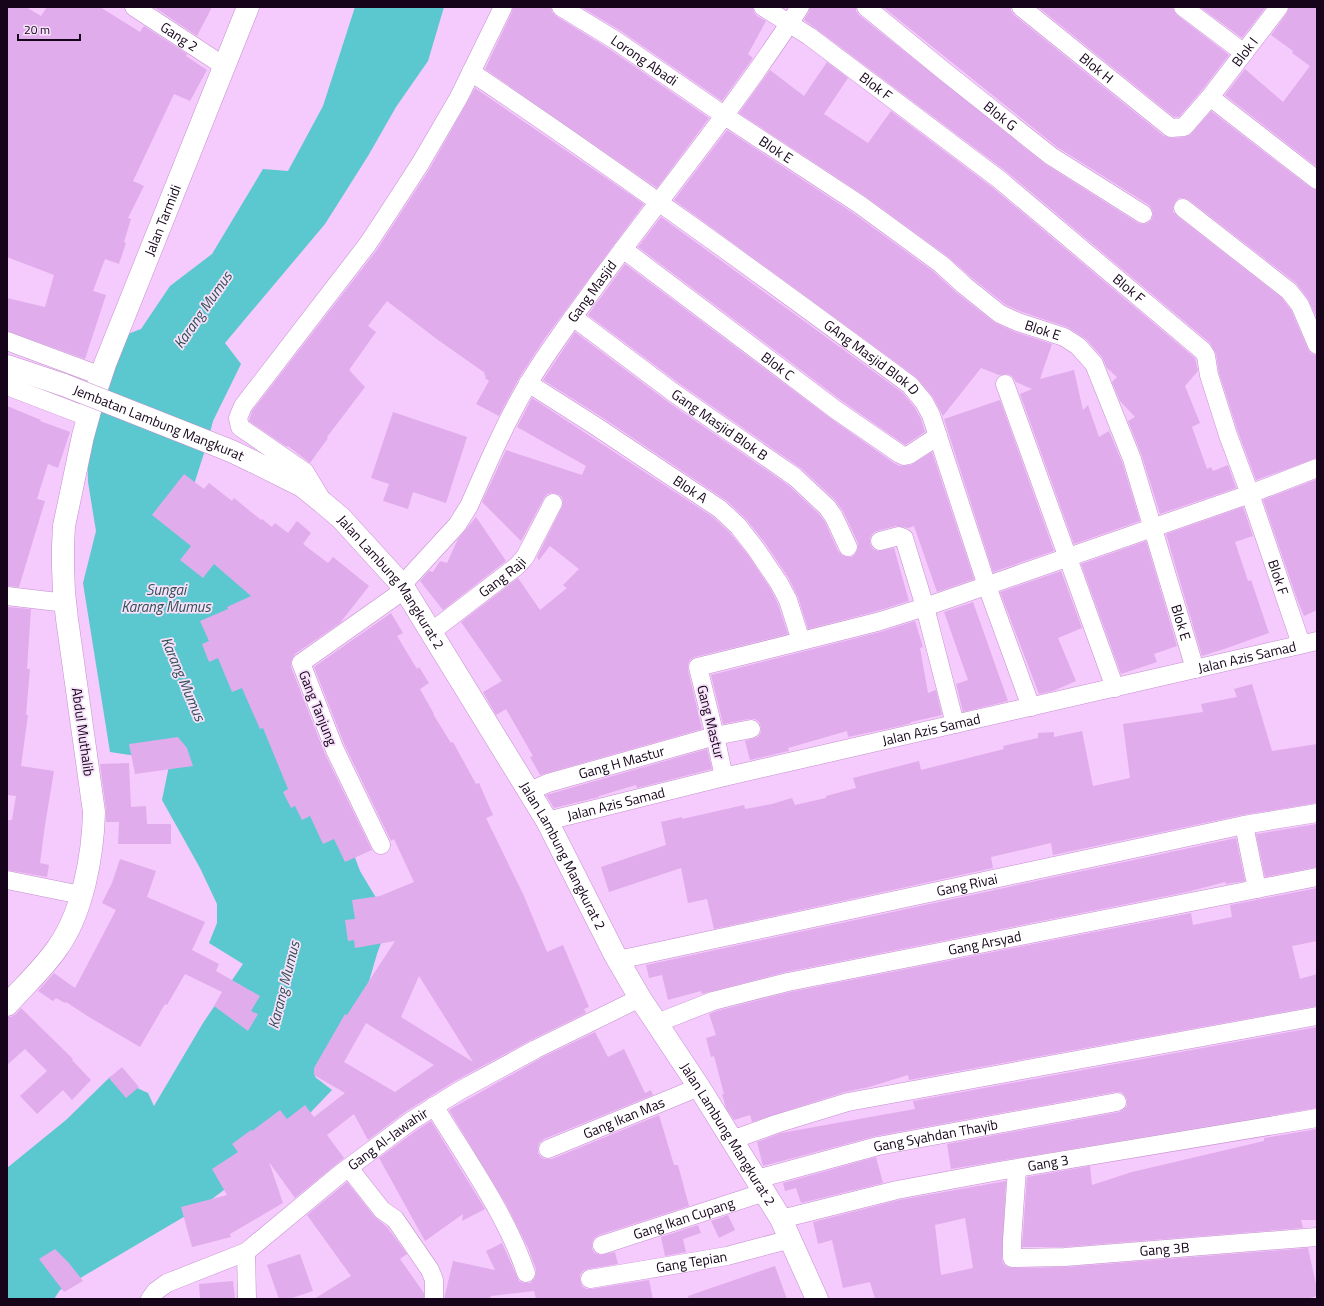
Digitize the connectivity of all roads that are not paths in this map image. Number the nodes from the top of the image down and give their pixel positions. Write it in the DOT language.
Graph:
graph roads {
  1 [pos="134,7"];
  2 [pos="248,7"];
  3 [pos="502,7"];
  4 [pos="561,7"];
  5 [pos="763,7"];
  6 [pos="800,7"];
  7 [pos="866,7"];
  8 [pos="1021,7"];
  9 [pos="1183,7"];
  10 [pos="1280,7"];
  11 [pos="789,24"];
  12 [pos="1244,53"];
  13 [pos="224,66"];
  14 [pos="471,72"];
  15 [pos="1210,97"];
  16 [pos="725,116"];
  17 [pos="1171,128"];
  18 [pos="1317,180"];
  19 [pos="658,202"];
  20 [pos="1183,208"];
  21 [pos="1143,214"];
  22 [pos="624,249"];
  23 [pos="573,318"];
  24 [pos="7,341"];
  25 [pos="1317,345"];
  26 [pos="7,366"];
  27 [pos="101,376"];
  28 [pos="528,383"];
  29 [pos="1005,384"];
  30 [pos="7,386"];
  31 [pos="85,427"];
  32 [pos="938,436"];
  33 [pos="252,461"];
  34 [pos="1317,468"];
  35 [pos="1250,494"];
  36 [pos="322,502"];
  37 [pos="553,503"];
  38 [pos="1153,528"];
  39 [pos="880,542"];
  40 [pos="848,547"];
  41 [pos="1068,557"];
  42 [pos="987,586"];
  43 [pos="403,588"];
  44 [pos="7,596"];
  45 [pos="66,603"];
  46 [pos="925,607"];
  47 [pos="430,632"];
  48 [pos="801,641"];
  49 [pos="1309,643"];
  50 [pos="1195,669"];
  51 [pos="1115,688"];
  52 [pos="1031,707"];
  53 [pos="955,724"];
  54 [pos="751,729"];
  55 [pos="715,736"];
  56 [pos="724,777"];
  57 [pos="530,791"];
  58 [pos="1317,813"];
  59 [pos="547,821"];
  60 [pos="1244,825"];
  61 [pos="381,845"];
  62 [pos="1317,877"];
  63 [pos="7,880"];
  64 [pos="1257,889"];
  65 [pos="81,895"];
  66 [pos="618,960"];
  67 [pos="640,998"];
  68 [pos="7,1005"];
  69 [pos="1317,1016"];
  70 [pos="657,1023"];
  71 [pos="700,1087"];
  72 [pos="1117,1102"];
  73 [pos="434,1106"];
  74 [pos="1317,1118"];
  75 [pos="732,1140"];
  76 [pos="548,1149"];
  77 [pos="349,1168"];
  78 [pos="1017,1169"];
  79 [pos="761,1185"];
  80 [pos="781,1219"];
  81 [pos="1317,1237"];
  82 [pos="791,1239"];
  83 [pos="602,1245"];
  84 [pos="246,1252"];
  85 [pos="526,1273"];
  86 [pos="590,1279"];
  87 [pos="150,1299"];
  88 [pos="247,1299"];
  89 [pos="434,1299"];
  90 [pos="817,1299"];
  1 -- 13 [label="street, Gang 2"];
  2 -- 13 [label="street, Jalan Tarmidi"];
  3 -- 14 [label="street"];
  4 -- 16 [label="street, Lorong Abadi"];
  5 -- 11 [label="street, Blok F"];
  6 -- 11 [label="street, Gang Masjid"];
  7 -- 21 [label="street, Blok G"];
  8 -- 17 [label="street, Blok H"];
  9 -- 12 [label="street"];
  10 -- 12 [label="street, Blok I"];
  11 -- 16 [label="street, Gang Masjid"];
  11 -- 35 [label="street, Blok F"];
  12 -- 15 [label="street, Blok I"];
  13 -- 27 [label="street, Jalan Tarmidi"];
  14 -- 19 [label="street, GAng Masjid Blok D"];
  14 -- 36 [label="street"];
  15 -- 17 [label="street, Blok I"];
  15 -- 18 [label="street"];
  16 -- 19 [label="street, Gang Masjid"];
  16 -- 38 [label="street, Blok E"];
  19 -- 22 [label="street, Gang Masjid"];
  19 -- 32 [label="street, GAng Masjid Blok D"];
  20 -- 25 [label="street"];
  22 -- 23 [label="street, Gang Masjid"];
  22 -- 32 [label="street, Blok C"];
  23 -- 28 [label="street, Gang Masjid"];
  23 -- 40 [label="street, Gang Masjid Blok B"];
  24 -- 27 [label="street"];
  26 -- 33 [label="street, Jembatan Lambung Mangkurat, bridge"];
  27 -- 31 [label="street, Jalan Tarmidi"];
  28 -- 43 [label="street, Gang Masjid"];
  28 -- 48 [label="street, Blok A"];
  29 -- 41 [label="street"];
  30 -- 31 [label="street"];
  31 -- 45 [label="street, Abdul Muthalib"];
  32 -- 42 [label="street, GAng Masjid Blok D"];
  33 -- 36 [label="street, Jalan Lambung Mangkurat 2"];
  34 -- 35 [label="street"];
  35 -- 38 [label="street"];
  35 -- 49 [label="street, Blok F"];
  36 -- 43 [label="street, Jalan Lambung Mangkurat 2"];
  37 -- 47 [label="street, Gang Raji"];
  38 -- 41 [label="street"];
  38 -- 50 [label="street, Blok E"];
  39 -- 46 [label="street"];
  41 -- 42 [label="street"];
  41 -- 51 [label="street"];
  42 -- 46 [label="street"];
  42 -- 52 [label="street, GAng Masjid Blok D"];
  43 -- 47 [label="street, Jalan Lambung Mangkurat 2"];
  43 -- 61 [label="street, Gang Tanjung"];
  44 -- 45 [label="street"];
  45 -- 65 [label="street, Abdul Muthalib"];
  46 -- 48 [label="street"];
  46 -- 53 [label="street"];
  47 -- 57 [label="street, Jalan Lambung Mangkurat 2"];
  48 -- 55 [label="street, Gang Mastur"];
  49 -- 50 [label="street, Jalan Azis Samad"];
  50 -- 51 [label="street, Jalan Azis Samad"];
  51 -- 52 [label="street, Jalan Azis Samad"];
  52 -- 53 [label="street, Jalan Azis Samad"];
  53 -- 56 [label="street, Jalan Azis Samad"];
  54 -- 55 [label="street, Gang H Mastur"];
  55 -- 56 [label="street, Gang Mastur"];
  55 -- 57 [label="street, Gang H Mastur"];
  56 -- 59 [label="street, Jalan Azis Samad"];
  57 -- 59 [label="street, Jalan Lambung Mangkurat 2"];
  58 -- 60 [label="street, Gang Rivai"];
  59 -- 66 [label="street, Jalan Lambung Mangkurat 2"];
  60 -- 64 [label="street"];
  60 -- 66 [label="street, Gang Rivai"];
  62 -- 64 [label="street, Gang Arsyad"];
  63 -- 65 [label="street"];
  64 -- 70 [label="street, Gang Arsyad"];
  65 -- 68 [label="street, Abdul Muthalib"];
  66 -- 67 [label="street, Jalan Lambung Mangkurat 2"];
  67 -- 70 [label="street, Jalan Lambung Mangkurat 2"];
  67 -- 73 [label="street, Gang Al-Jawahir"];
  69 -- 75 [label="street"];
  70 -- 71 [label="street, Jalan Lambung Mangkurat 2"];
  71 -- 75 [label="street, Jalan Lambung Mangkurat 2"];
  71 -- 76 [label="street, Gang Ikan Mas"];
  72 -- 79 [label="street, Gang Syahdan Thayib"];
  73 -- 77 [label="street, Gang Al-Jawahir"];
  73 -- 85 [label="street"];
  74 -- 78 [label="street, Gang 3"];
  75 -- 79 [label="street, Jalan Lambung Mangkurat 2"];
  77 -- 84 [label="street, Gang Al-Jawahir"];
  77 -- 89 [label="street"];
  78 -- 80 [label="street, Gang 3"];
  78 -- 81 [label="street, Gang 3B"];
  79 -- 80 [label="street, Jalan Lambung Mangkurat 2"];
  79 -- 83 [label="street, Gang Ikan Cupang"];
  80 -- 82 [label="street, Jalan Lambung Mangkurat 2"];
  82 -- 86 [label="street, Gang Tepian"];
  82 -- 90 [label="street, Jalan Lambung Mangkurat 2"];
  84 -- 87 [label="street, Gang Al-Jawahir"];
  84 -- 88 [label="street"];
}
